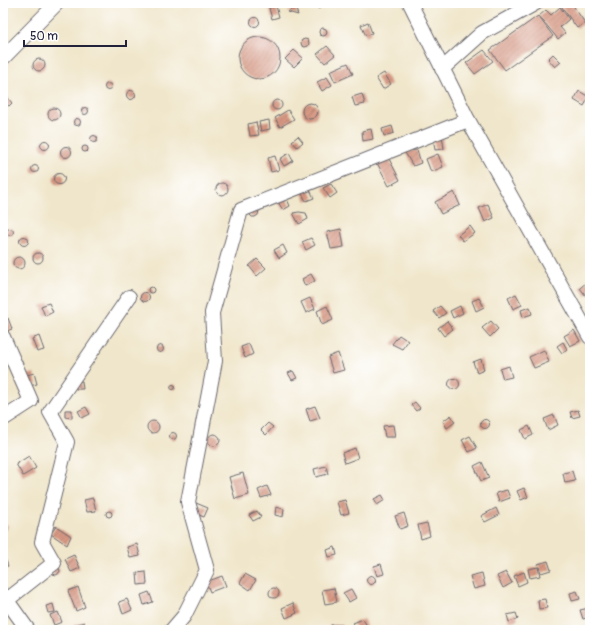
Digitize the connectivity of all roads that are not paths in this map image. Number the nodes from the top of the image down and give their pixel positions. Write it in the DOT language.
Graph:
graph roads {
  1 [pos="57,3"];
  2 [pos="410,3"];
  3 [pos="536,3"];
  4 [pos="3,58"];
  5 [pos="442,69"];
  6 [pos="468,120"];
  7 [pos="129,297"];
  8 [pos="3,337"];
  9 [pos="590,337"];
  10 [pos="3,418"];
  11 [pos="5,597"];
  12 [pos="28,630"];
  13 [pos="172,630"];
  1 -- 4 [label="street"];
  2 -- 5 [label="street"];
  3 -- 5 [label="street"];
  5 -- 6 [label="street"];
  6 -- 9 [label="street"];
  6 -- 13 [label="street"];
  7 -- 11 [label="street"];
  8 -- 10 [label="street"];
  11 -- 12 [label="street"];
}
